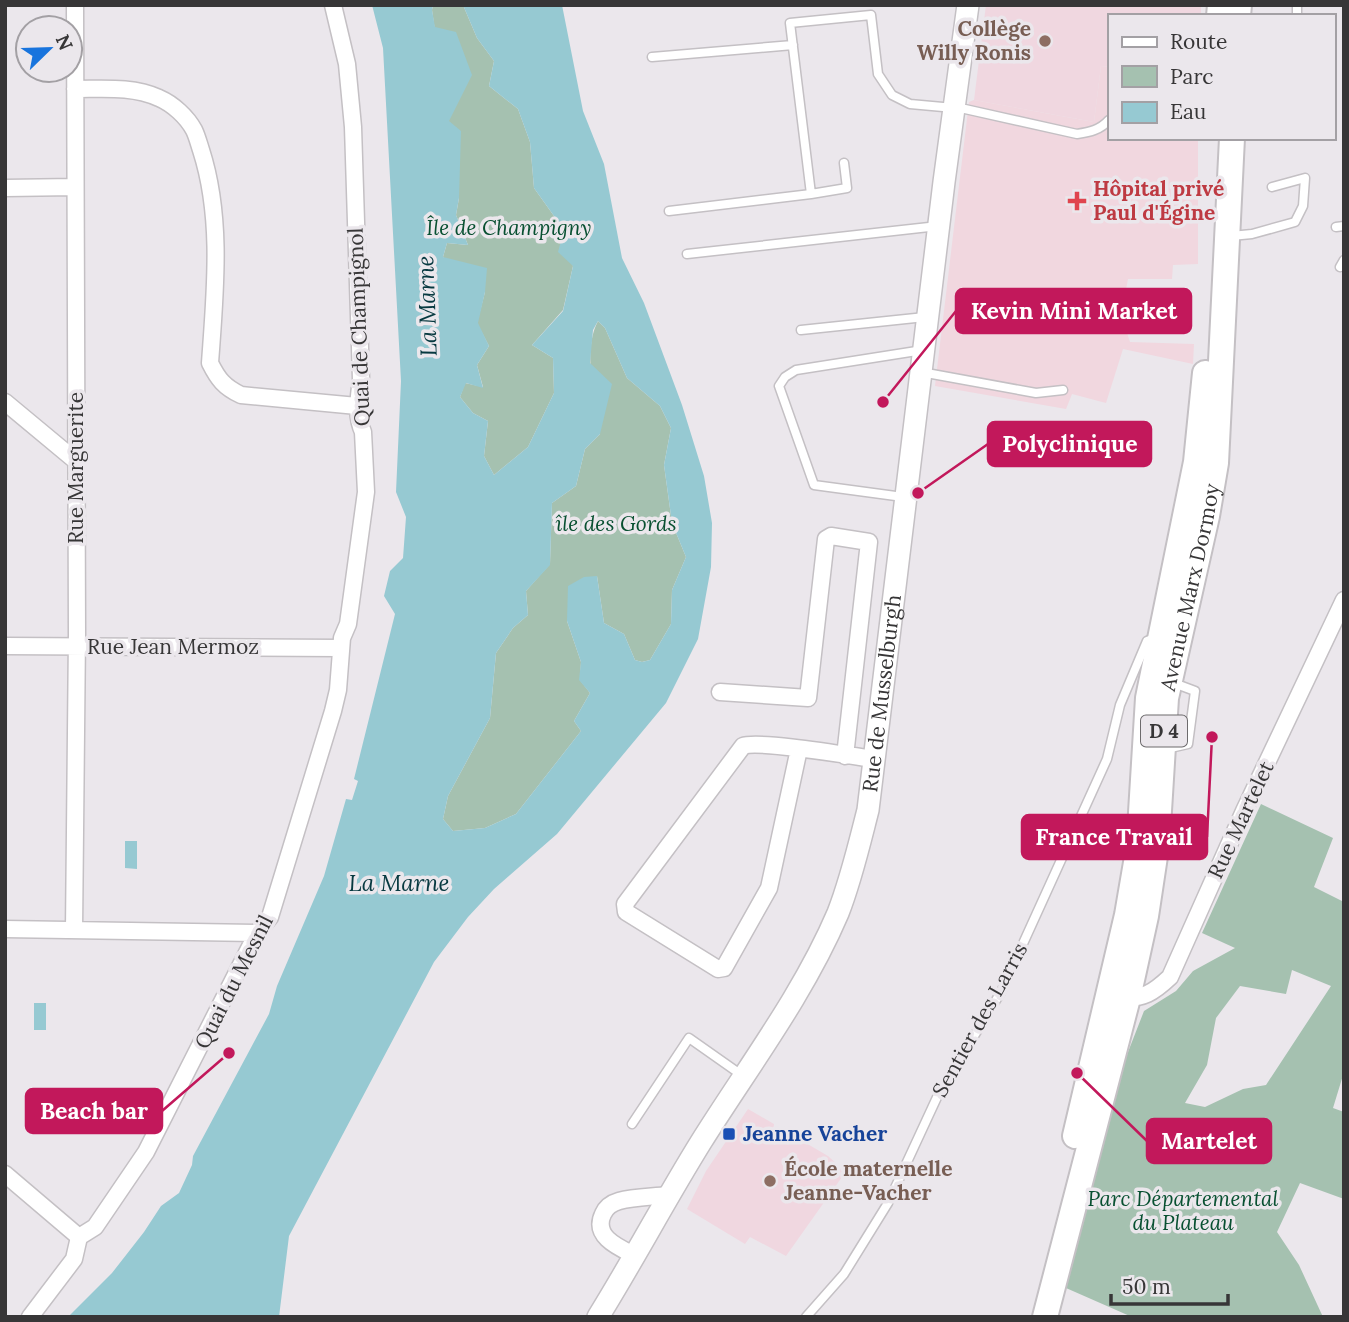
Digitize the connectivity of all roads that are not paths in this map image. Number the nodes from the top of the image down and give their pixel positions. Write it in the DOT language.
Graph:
graph roads {
  1 [pos="75,5"];
  2 [pos="333,5"];
  3 [pos="968,5"];
  4 [pos="793,45"];
  5 [pos="652,57"];
  6 [pos="75,89"];
  7 [pos="953,108"];
  8 [pos="1108,121"];
  9 [pos="1215,140"];
  10 [pos="1232,140"];
  11 [pos="844,163"];
  12 [pos="75,187"];
  13 [pos="1272,187"];
  14 [pos="5,188"];
  15 [pos="811,194"];
  16 [pos="669,211"];
  17 [pos="939,226"];
  18 [pos="1228,237"];
  19 [pos="688,254"];
  20 [pos="928,317"];
  21 [pos="801,330"];
  22 [pos="924,349"];
  23 [pos="921,372"];
  24 [pos="1063,390"];
  25 [pos="5,402"];
  26 [pos="357,406"];
  27 [pos="76,461"];
  28 [pos="906,498"];
  29 [pos="870,553"];
  30 [pos="898,558"];
  31 [pos="1344,600"];
  32 [pos="1161,638"];
  33 [pos="5,646"];
  34 [pos="76,647"];
  35 [pos="340,648"];
  36 [pos="720,692"];
  37 [pos="799,749"];
  38 [pos="845,756"];
  39 [pos="874,760"];
  40 [pos="5,929"];
  41 [pos="74,930"];
  42 [pos="257,933"];
  43 [pos="1117,997"];
  44 [pos="743,1076"];
  45 [pos="632,1124"];
  46 [pos="5,1174"];
  47 [pos="668,1195"];
  48 [pos="79,1237"];
  49 [pos="636,1256"];
  50 [pos="30,1317"];
  51 [pos="598,1317"];
  52 [pos="806,1317"];
  53 [pos="1031,1317"];
  54 [pos="1045,1317"];
  1 -- 6 [label="street, Rue Marguerite"];
  2 -- 26 [label="street, Quai de Champignol"];
  3 -- 7 [label="street, Rue de Musselburgh"];
  4 -- 5 [label="lane"];
  4 -- 7 [label="lane"];
  4 -- 15 [label="lane"];
  6 -- 12 [label="street, Rue Marguerite"];
  6 -- 26 [label="street"];
  7 -- 8 [label="lane"];
  7 -- 17 [label="street, Rue de Musselburgh"];
  9 -- 32 [label="main road, Avenue Marx Dormoy / D 4"];
  10 -- 18 [label="main road, Avenue Marx Dormoy / D 4"];
  11 -- 15 [label="lane"];
  12 -- 14 [label="street"];
  12 -- 27 [label="street, Rue Marguerite"];
  13 -- 18 [label="lane"];
  15 -- 16 [label="lane"];
  17 -- 19 [label="lane"];
  17 -- 20 [label="street, Rue de Musselburgh"];
  18 -- 43 [label="main road, Avenue Marx Dormoy / D 4"];
  20 -- 21 [label="lane"];
  20 -- 22 [label="street, Rue de Musselburgh"];
  22 -- 23 [label="street, Rue de Musselburgh"];
  22 -- 28 [label="lane"];
  23 -- 24 [label="lane"];
  23 -- 28 [label="street, Rue de Musselburgh"];
  25 -- 27 [label="street"];
  26 -- 35 [label="street, Quai de Champignol"];
  27 -- 34 [label="street, Rue Marguerite"];
  28 -- 30 [label="street, Rue de Musselburgh"];
  29 -- 30 [label="street"];
  29 -- 36 [label="street"];
  29 -- 38 [label="street"];
  30 -- 39 [label="street, Rue de Musselburgh"];
  31 -- 43 [label="street, Rue Martelet"];
  32 -- 43 [label="main road, Avenue Marx Dormoy / D 4"];
  32 -- 52 [label="lane, Sentier des Larris"];
  33 -- 34 [label="street, Rue Jean Mermoz"];
  34 -- 35 [label="street, Rue Jean Mermoz"];
  34 -- 41 [label="street, Rue Marguerite"];
  35 -- 42 [label="street, Quai du Mesnil"];
  37 -- 37 [label="street"];
  37 -- 38 [label="street"];
  38 -- 39 [label="street"];
  39 -- 44 [label="street, Rue de Musselburgh"];
  40 -- 41 [label="street"];
  41 -- 42 [label="street"];
  42 -- 48 [label="street, Quai du Mesnil"];
  43 -- 53 [label="main road, Avenue Marx Dormoy / D 4"];
  43 -- 54 [label="main road, Avenue Marx Dormoy / D 4"];
  44 -- 45 [label="lane"];
  44 -- 47 [label="street, Rue de Musselburgh"];
  46 -- 48 [label="street"];
  47 -- 49 [label="street, Rue de Musselburgh"];
  47 -- 49 [label="street"];
  48 -- 50 [label="street, Quai du Mesnil"];
  49 -- 51 [label="street, Rue de Musselburgh"];
}
